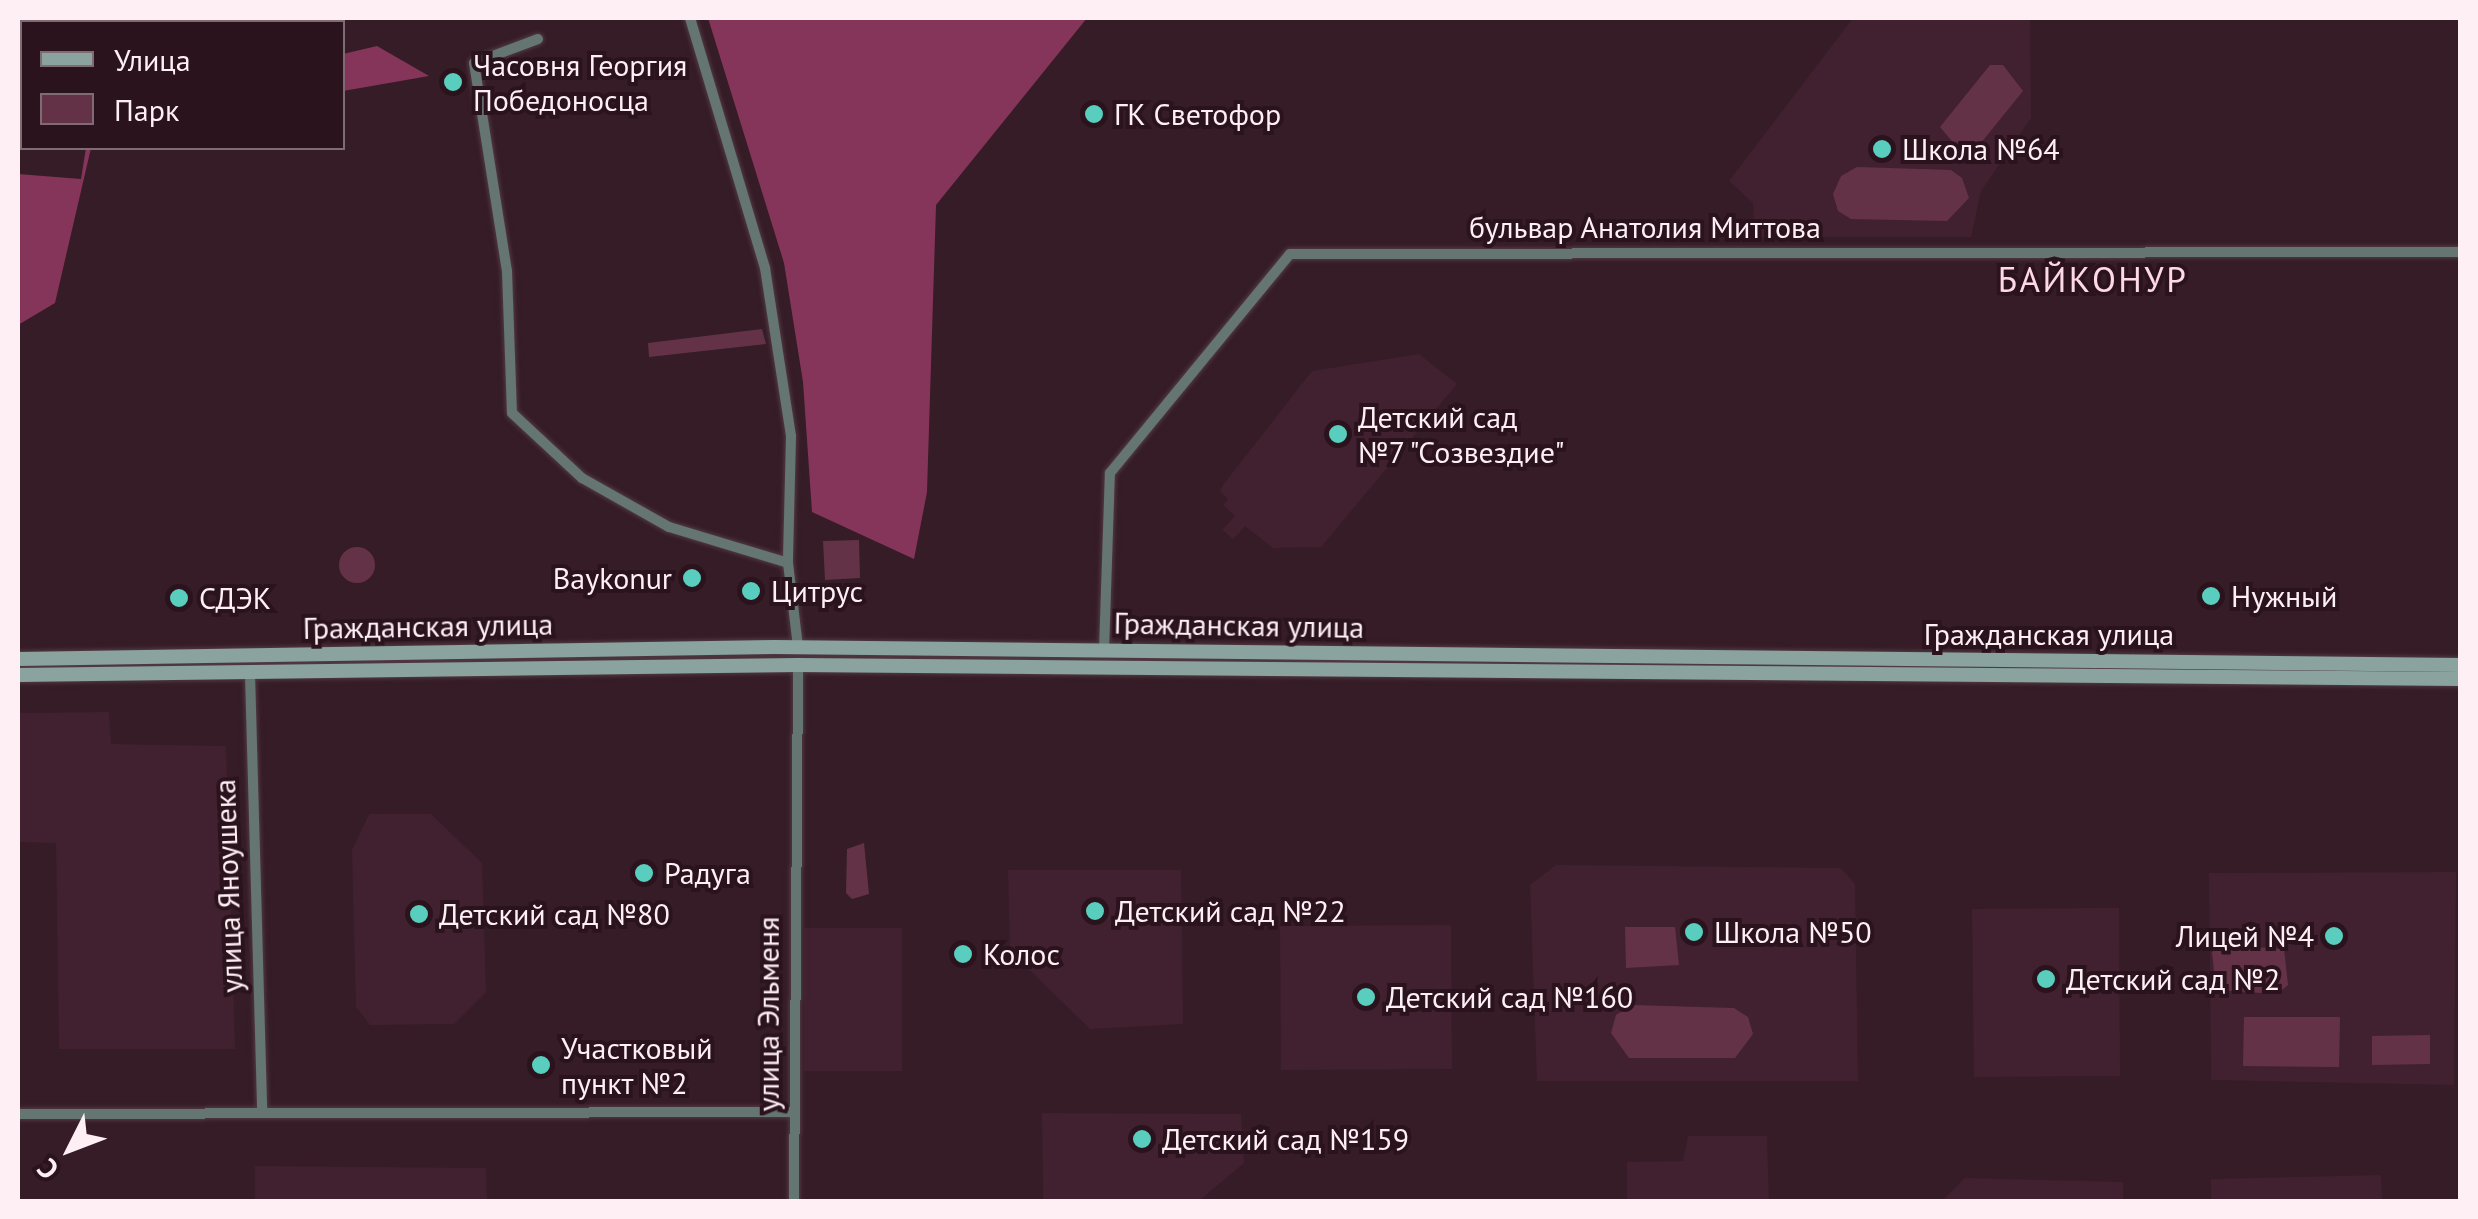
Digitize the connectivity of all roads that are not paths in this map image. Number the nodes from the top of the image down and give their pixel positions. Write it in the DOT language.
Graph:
graph roads {
  1 [pos="690,18"];
  2 [pos="538,39"];
  3 [pos="2460,252"];
  4 [pos="788,563"];
  5 [pos="798,647"];
  6 [pos="1104,650"];
  7 [pos="249,658"];
  8 [pos="18,659"];
  9 [pos="1519,663"];
  10 [pos="798,665"];
  11 [pos="2460,665"];
  12 [pos="2177,670"];
  13 [pos="18,674"];
  14 [pos="250,674"];
  15 [pos="2460,679"];
  16 [pos="795,1112"];
  17 [pos="262,1113"];
  18 [pos="18,1114"];
  19 [pos="794,1202"];
  1 -- 4 [label="street"];
  2 -- 4 [label="street"];
  3 -- 6 [label="street, бульвар Анатолия Миттова"];
  4 -- 5 [label="street"];
  5 -- 6 [label="main road, Гражданская улица"];
  5 -- 7 [label="main road, Гражданская улица"];
  5 -- 10 [label="main road, улица Эльменя"];
  6 -- 9 [label="main road, Гражданская улица"];
  7 -- 8 [label="main road, Гражданская улица"];
  7 -- 14 [label="main road, улица Яноушека"];
  9 -- 10 [label="main road, Гражданская улица"];
  9 -- 12 [label="main road, Гражданская улица"];
  10 -- 14 [label="main road, Гражданская улица"];
  10 -- 16 [label="street, улица Эльменя"];
  11 -- 12 [label="main road, Гражданская улица"];
  12 -- 15 [label="main road, Гражданская улица"];
  13 -- 14 [label="main road, Гражданская улица"];
  14 -- 17 [label="street, улица Яноушека"];
  16 -- 17 [label="street"];
  16 -- 19 [label="street, улица Эльменя"];
  17 -- 18 [label="street"];
}
